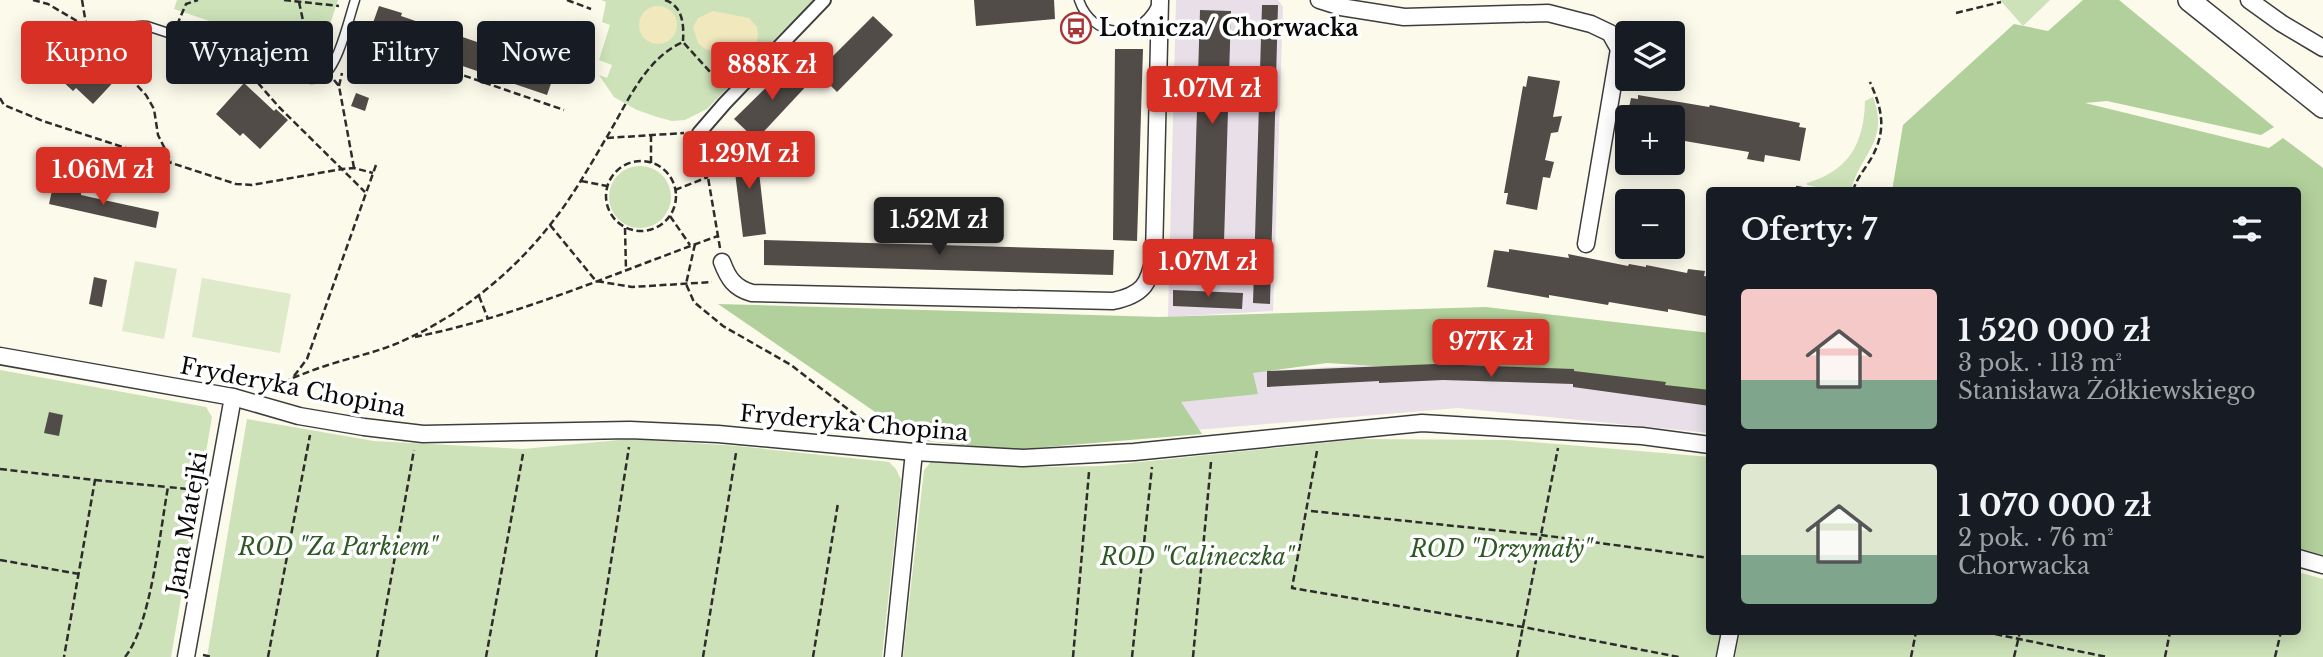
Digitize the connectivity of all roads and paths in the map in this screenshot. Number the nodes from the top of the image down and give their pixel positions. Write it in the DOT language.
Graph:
graph roads {
  1 [pos="33,0"];
  2 [pos="82,0"];
  3 [pos="198,0"];
  4 [pos="284,0"];
  5 [pos="355,0"];
  6 [pos="567,0"];
  7 [pos="584,0"];
  8 [pos="665,0"];
  9 [pos="824,0"];
  10 [pos="1079,0"];
  11 [pos="1160,0"];
  12 [pos="1319,0"];
  13 [pos="2189,0"];
  14 [pos="2249,0"];
  15 [pos="299,2"];
  16 [pos="2001,2"];
  17 [pos="582,5"];
  18 [pos="342,6"];
  19 [pos="591,9"];
  20 [pos="1956,13"];
  21 [pos="77,21"];
  22 [pos="86,21"];
  23 [pos="179,21"];
  24 [pos="303,21"];
  25 [pos="343,33"];
  26 [pos="683,42"];
  27 [pos="2323,48"];
  28 [pos="333,64"];
  29 [pos="333,82"];
  30 [pos="1870,82"];
  31 [pos="136,84"];
  32 [pos="260,84"];
  33 [pos="732,95"];
  34 [pos="0,98"];
  35 [pos="2323,107"];
  36 [pos="564,110"];
  37 [pos="699,133"];
  38 [pos="652,135"];
  39 [pos="607,138"];
  40 [pos="172,163"];
  41 [pos="651,163"];
  42 [pos="376,165"];
  43 [pos="354,168"];
  44 [pos="342,169"];
  45 [pos="373,173"];
  46 [pos="709,177"];
  47 [pos="581,181"];
  48 [pos="607,186"];
  49 [pos="1855,187"];
  50 [pos="675,190"];
  51 [pos="365,192"];
  52 [pos="670,216"];
  53 [pos="550,225"];
  54 [pos="625,228"];
  55 [pos="718,236"];
  56 [pos="1586,244"];
  57 [pos="693,245"];
  58 [pos="722,262"];
  59 [pos="626,270"];
  60 [pos="596,281"];
  61 [pos="731,281"];
  62 [pos="686,284"];
  63 [pos="479,296"];
  64 [pos="488,318"];
  65 [pos="411,338"];
  66 [pos="0,356"];
  67 [pos="292,379"];
  68 [pos="233,397"];
  69 [pos="311,430"];
  70 [pos="415,443"];
  71 [pos="1318,444"];
  72 [pos="1559,444"];
  73 [pos="1706,444"];
  74 [pos="737,446"];
  75 [pos="629,451"];
  76 [pos="906,452"];
  77 [pos="523,454"];
  78 [pos="1211,459"];
  79 [pos="1152,464"];
  80 [pos="0,468"];
  81 [pos="1090,468"];
  82 [pos="95,480"];
  83 [pos="168,487"];
  84 [pos="215,492"];
  85 [pos="838,503"];
  86 [pos="1311,511"];
  87 [pos="1541,535"];
  88 [pos="1706,557"];
  89 [pos="2301,559"];
  90 [pos="0,560"];
  91 [pos="2323,565"];
  92 [pos="79,574"];
  93 [pos="1523,627"];
  94 [pos="1729,635"];
  95 [pos="1916,635"];
  96 [pos="2000,635"];
  97 [pos="2020,635"];
  98 [pos="2169,635"];
  99 [pos="2280,635"];
  100 [pos="2019,639"];
  101 [pos="207,656"];
  102 [pos="64,657"];
  103 [pos="125,657"];
  104 [pos="186,657"];
  105 [pos="213,657"];
  106 [pos="268,657"];
  107 [pos="377,657"];
  108 [pos="486,657"];
  109 [pos="596,657"];
  110 [pos="703,657"];
  111 [pos="813,657"];
  112 [pos="893,657"];
  113 [pos="1073,657"];
  114 [pos="1132,657"];
  115 [pos="1193,657"];
  116 [pos="1517,657"];
  117 [pos="1679,657"];
  118 [pos="1725,657"];
  119 [pos="1912,657"];
  120 [pos="2014,657"];
  121 [pos="2107,657"];
  122 [pos="2165,657"];
  123 [pos="2275,657"];
  1 -- 21 [label="path"];
  2 -- 22 [label="path"];
  3 -- 23 [label="path"];
  4 -- 15 [label="path"];
  5 -- 25 [label="lane"];
  6 -- 17 [label="path"];
  7 -- 17 [label="path"];
  8 -- 26 [label="path"];
  9 -- 33 [label="street"];
  10 -- 11 [label="lane"];
  11 -- 61 [label="street"];
  12 -- 56 [label="street"];
  13 -- 35 [label="street"];
  14 -- 27 [label="street"];
  15 -- 18 [label="path"];
  15 -- 24 [label="path"];
  16 -- 20 [label="path"];
  17 -- 19 [label="path"];
  25 -- 28 [label="lane"];
  25 -- 36 [label="path"];
  26 -- 33 [label="path"];
  26 -- 39 [label="path"];
  29 -- 43 [label="path"];
  30 -- 49 [label="path"];
  31 -- 40 [label="path"];
  32 -- 44 [label="path"];
  33 -- 37 [label="street"];
  34 -- 40 [label="path"];
  37 -- 38 [label="path"];
  37 -- 46 [label="path"];
  38 -- 39 [label="path"];
  38 -- 41 [label="path"];
  39 -- 47 [label="path"];
  40 -- 44 [label="path"];
  41 -- 48 [label="path"];
  41 -- 50 [label="path"];
  42 -- 45 [label="path"];
  43 -- 44 [label="path"];
  43 -- 45 [label="path"];
  44 -- 51 [label="path"];
  45 -- 51 [label="path"];
  46 -- 50 [label="path"];
  46 -- 55 [label="path"];
  47 -- 48 [label="path"];
  47 -- 53 [label="path"];
  48 -- 54 [label="path"];
  50 -- 52 [label="path"];
  51 -- 67 [label="path"];
  52 -- 54 [label="path"];
  52 -- 57 [label="path"];
  53 -- 60 [label="path"];
  53 -- 63 [label="path"];
  54 -- 59 [label="path"];
  55 -- 57 [label="path"];
  55 -- 58 [label="path"];
  57 -- 59 [label="path"];
  57 -- 62 [label="path"];
  58 -- 61 [label="street"];
  59 -- 60 [label="path"];
  60 -- 62 [label="path"];
  60 -- 64 [label="path"];
  61 -- 62 [label="path"];
  62 -- 76 [label="path"];
  63 -- 64 [label="path"];
  63 -- 65 [label="path"];
  64 -- 65 [label="path"];
  65 -- 67 [label="path"];
  66 -- 68 [label="street, Fryderyka Chopina"];
  67 -- 68 [label="path"];
  68 -- 76 [label="street, Fryderyka Chopina"];
  68 -- 84 [label="street, Jana Matejki"];
  69 -- 106 [label="path"];
  70 -- 107 [label="path"];
  71 -- 93 [label="path"];
  72 -- 87 [label="path"];
  73 -- 76 [label="street, Fryderyka Chopina"];
  74 -- 110 [label="path"];
  75 -- 109 [label="path"];
  76 -- 112 [label="street"];
  77 -- 108 [label="path"];
  78 -- 115 [label="path"];
  79 -- 114 [label="path"];
  80 -- 82 [label="path"];
  81 -- 113 [label="path"];
  82 -- 83 [label="path"];
  82 -- 92 [label="path"];
  83 -- 84 [label="path"];
  83 -- 103 [label="path"];
  84 -- 104 [label="street, Jana Matejki"];
  85 -- 111 [label="path"];
  86 -- 87 [label="path"];
  87 -- 88 [label="path"];
  87 -- 93 [label="path"];
  89 -- 91 [label="street"];
  90 -- 92 [label="path"];
  92 -- 102 [label="path"];
  93 -- 116 [label="path"];
  93 -- 117 [label="path"];
  94 -- 118 [label="street"];
  95 -- 119 [label="path"];
  96 -- 100 [label="path"];
  97 -- 100 [label="path"];
  98 -- 122 [label="path"];
  99 -- 123 [label="path"];
  100 -- 120 [label="path"];
  100 -- 121 [label="path"];
  101 -- 105 [label="path"];
}
